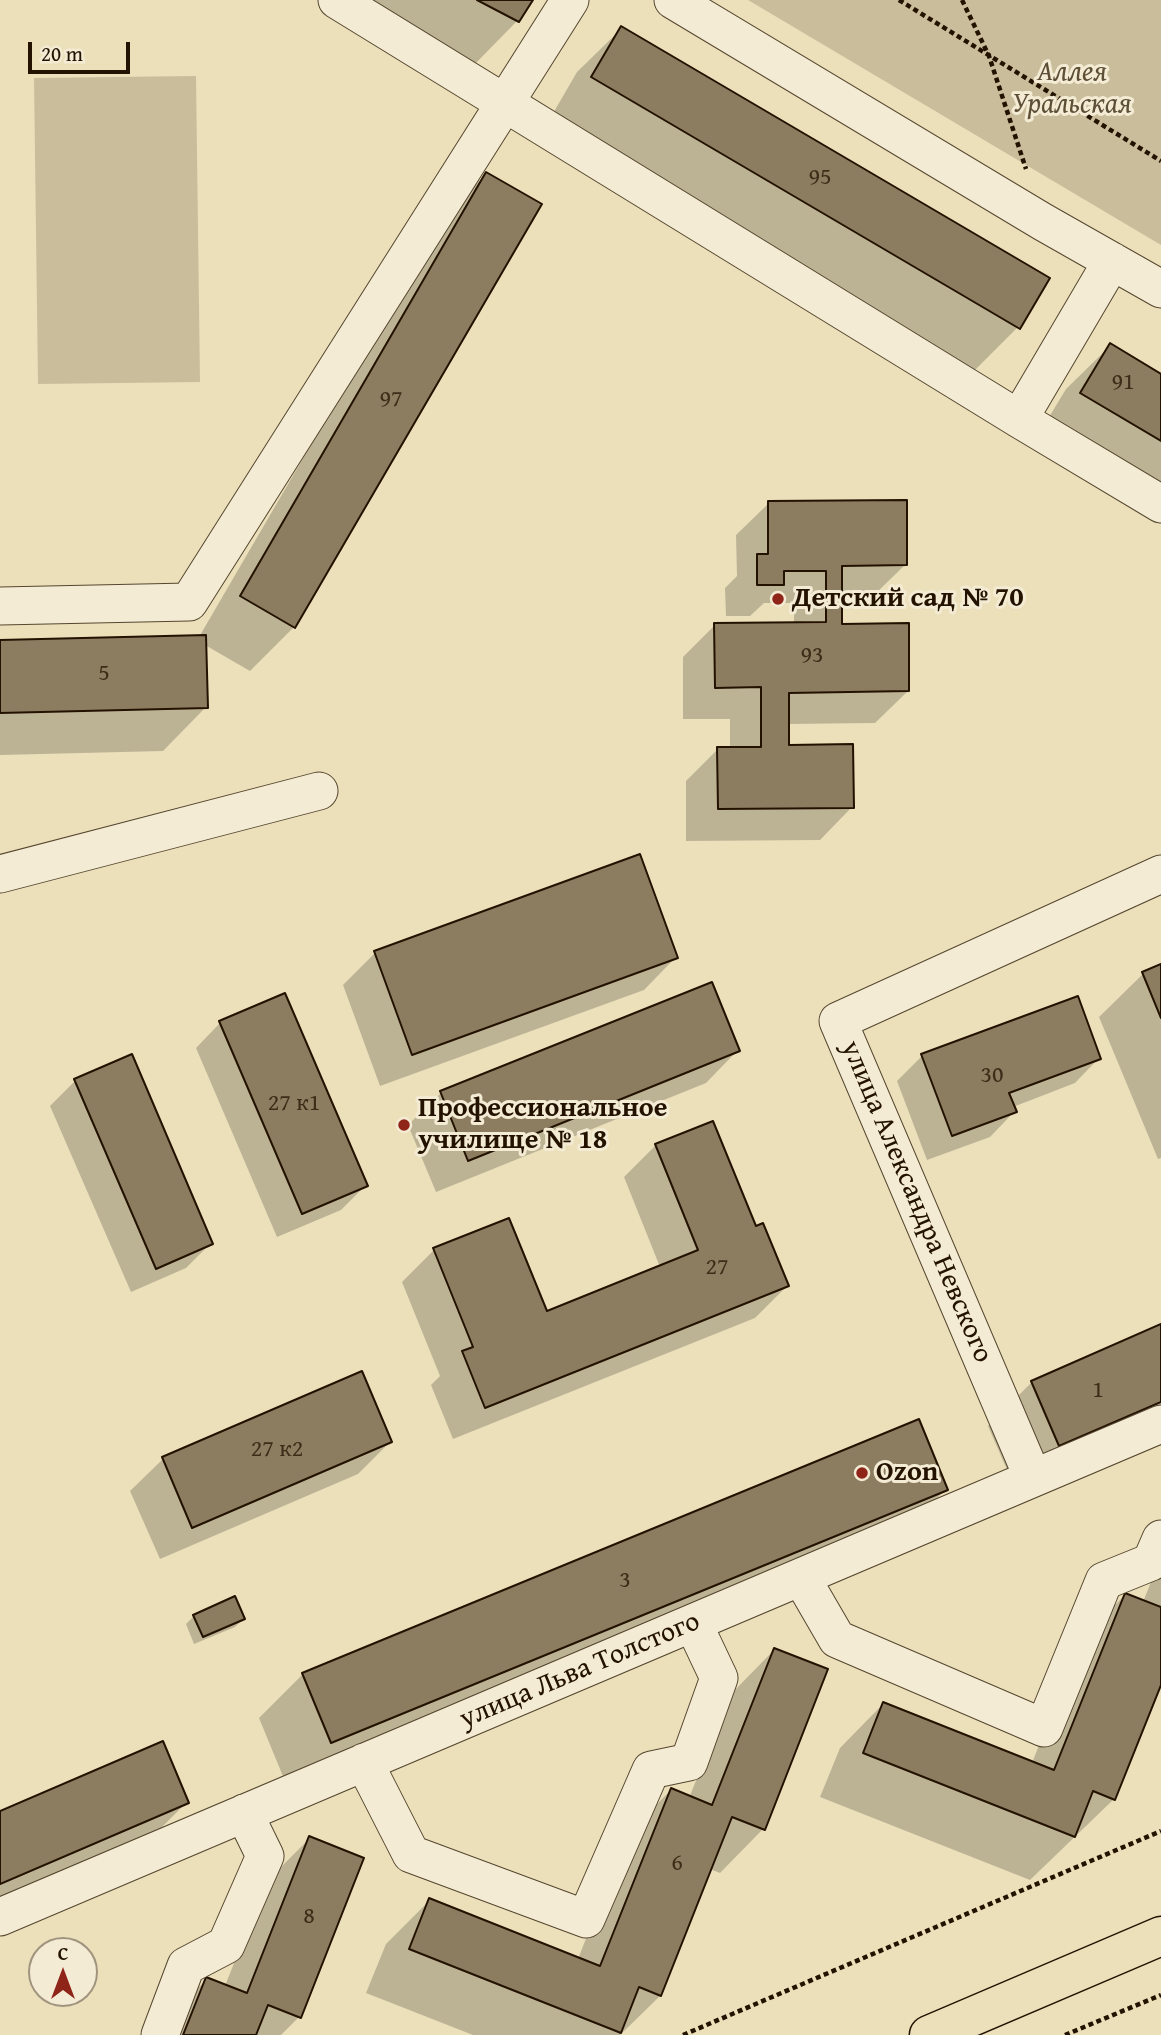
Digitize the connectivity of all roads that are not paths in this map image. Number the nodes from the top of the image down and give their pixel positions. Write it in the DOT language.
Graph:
graph roads {
  1 [pos="337,0"];
  2 [pos="570,0"];
  3 [pos="673,0"];
  4 [pos="505,103"];
  5 [pos="1112,261"];
  6 [pos="1161,289"];
  7 [pos="1019,419"];
  8 [pos="1161,504"];
  9 [pos="0,606"];
  10 [pos="319,791"];
  11 [pos="0,874"];
  12 [pos="1161,874"];
  13 [pos="1161,1424"];
  14 [pos="1033,1478"];
  15 [pos="1161,1539"];
  16 [pos="801,1577"];
  17 [pos="693,1623"];
  18 [pos="364,1762"];
  19 [pos="244,1813"];
  20 [pos="0,1917"];
  21 [pos="1161,1936"];
  22 [pos="160,2035"];
  23 [pos="929,2035"];
  1 -- 4 [label="street"];
  2 -- 4 [label="street"];
  3 -- 5 [label="street"];
  4 -- 7 [label="street"];
  4 -- 9 [label="street"];
  5 -- 6 [label="street"];
  5 -- 7 [label="street"];
  7 -- 8 [label="street"];
  10 -- 11 [label="street"];
  12 -- 14 [label="street, улица Александра Невского"];
  13 -- 14 [label="street, улица Льва Толстого"];
  14 -- 16 [label="street, улица Льва Толстого"];
  15 -- 16 [label="street"];
  16 -- 17 [label="street, улица Льва Толстого"];
  17 -- 18 [label="street, улица Льва Толстого"];
  17 -- 18 [label="street"];
  18 -- 19 [label="street, улица Льва Толстого"];
  19 -- 20 [label="street, улица Льва Толстого"];
  19 -- 22 [label="street"];
  21 -- 23 [label="main road"];
}
